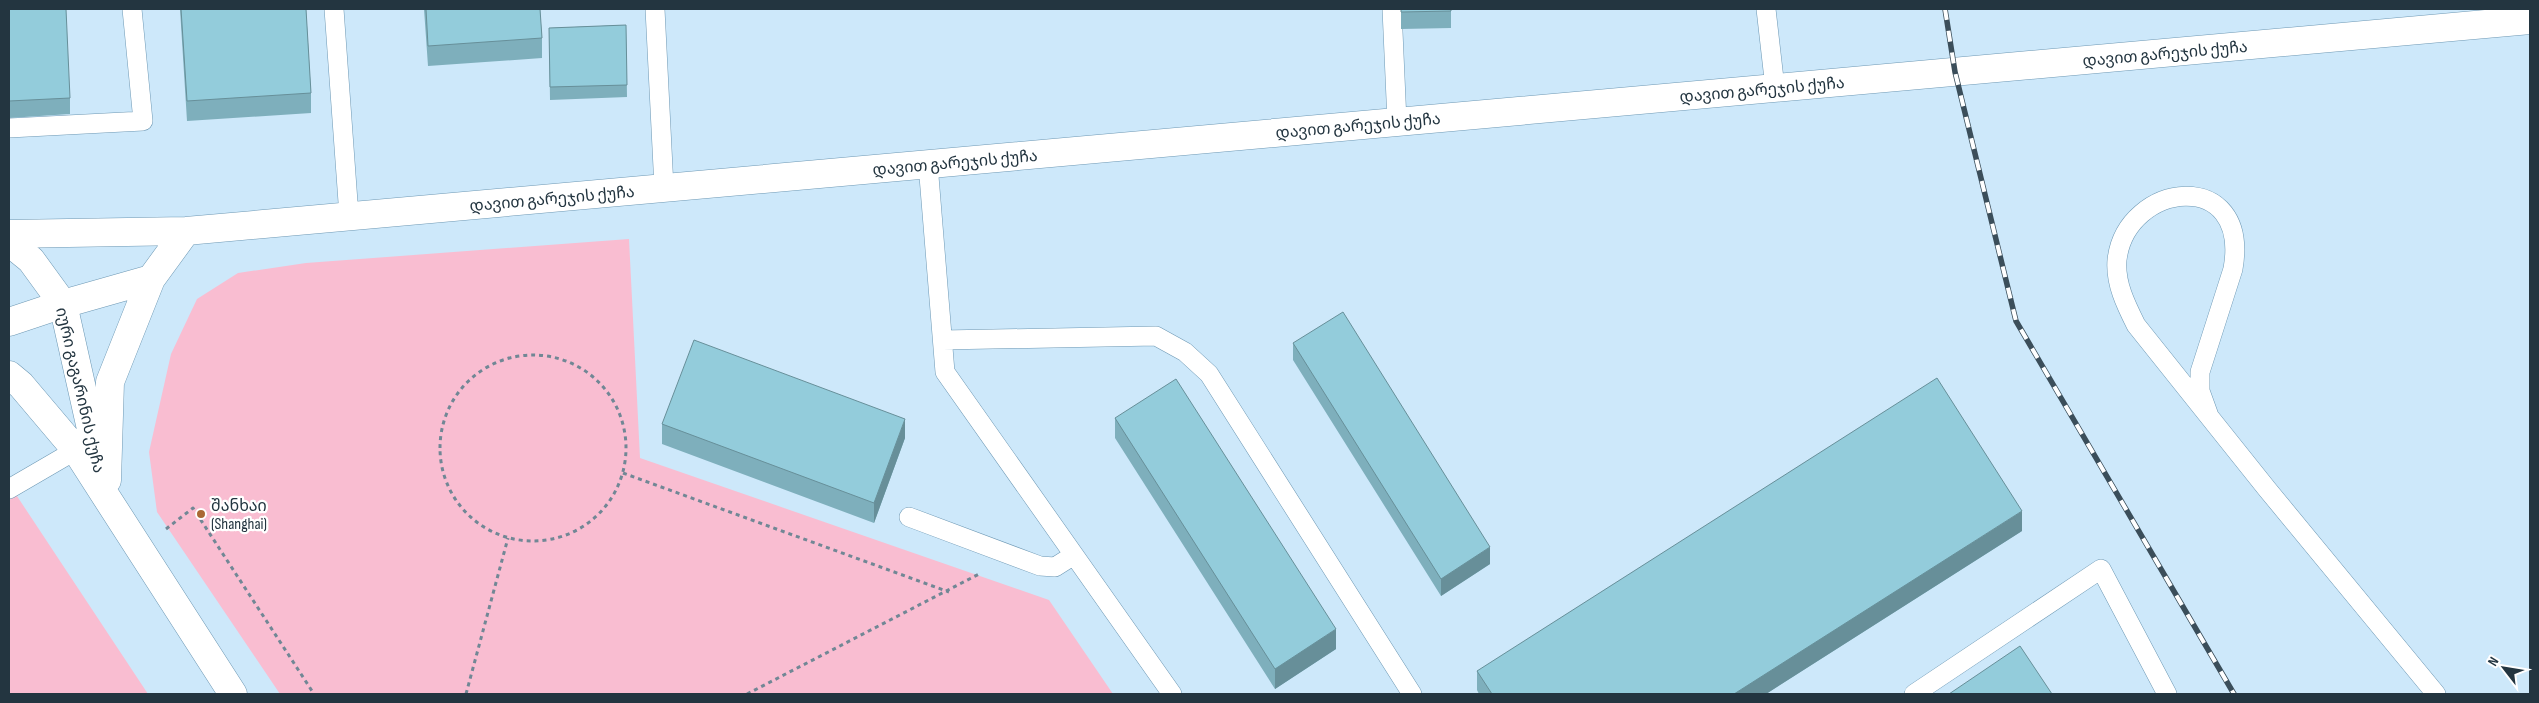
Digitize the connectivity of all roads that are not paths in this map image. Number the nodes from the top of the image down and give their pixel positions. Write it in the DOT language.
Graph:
graph roads {
  1 [pos="132,9"];
  2 [pos="334,9"];
  3 [pos="655,9"];
  4 [pos="1392,9"];
  5 [pos="1766,9"];
  6 [pos="2530,20"];
  7 [pos="1774,88"];
  8 [pos="1397,122"];
  9 [pos="9,128"];
  10 [pos="928,164"];
  11 [pos="664,188"];
  12 [pos="349,216"];
  13 [pos="186,231"];
  14 [pos="9,234"];
  15 [pos="9,242"];
  16 [pos="151,278"];
  17 [pos="63,304"];
  18 [pos="9,322"];
  19 [pos="943,340"];
  20 [pos="9,375"];
  21 [pos="2209,416"];
  22 [pos="76,450"];
  23 [pos="9,489"];
  24 [pos="106,497"];
  25 [pos="909,517"];
  26 [pos="1074,555"];
  27 [pos="233,694"];
  28 [pos="1172,694"];
  29 [pos="1412,694"];
  30 [pos="1914,694"];
  31 [pos="2167,694"];
  32 [pos="2436,694"];
  1 -- 9 [label="lane"];
  2 -- 12 [label="lane"];
  3 -- 11 [label="lane"];
  4 -- 8 [label="lane"];
  5 -- 7 [label="lane"];
  6 -- 7 [label="street, დავით გარეჯის ქუჩა"];
  7 -- 8 [label="street, დავით გარეჯის ქუჩა"];
  8 -- 10 [label="street, დავით გარეჯის ქუჩა"];
  10 -- 11 [label="street, დავით გარეჯის ქუჩა"];
  10 -- 19 [label="lane"];
  11 -- 12 [label="street, დავით გარეჯის ქუჩა"];
  12 -- 13 [label="street, დავით გარეჯის ქუჩა"];
  13 -- 14 [label="street, დავით გარეჯის ქუჩა"];
  13 -- 16 [label="street"];
  15 -- 17 [label="street, იური გაგარინის ქუჩა"];
  16 -- 17 [label="street"];
  16 -- 24 [label="street, იური გაგარინის ქუჩა"];
  17 -- 18 [label="street"];
  17 -- 24 [label="street, იური გაგარინის ქუჩა"];
  19 -- 26 [label="lane"];
  19 -- 29 [label="lane"];
  20 -- 22 [label="street, იური გაგარინის ქუჩა"];
  21 -- 21 [label="lane"];
  21 -- 32 [label="lane"];
  22 -- 23 [label="lane"];
  22 -- 24 [label="street, იური გაგარინის ქუჩა"];
  24 -- 27 [label="street, იური გაგარინის ქუჩა"];
  25 -- 26 [label="lane"];
  26 -- 28 [label="lane"];
  30 -- 31 [label="lane"];
}
